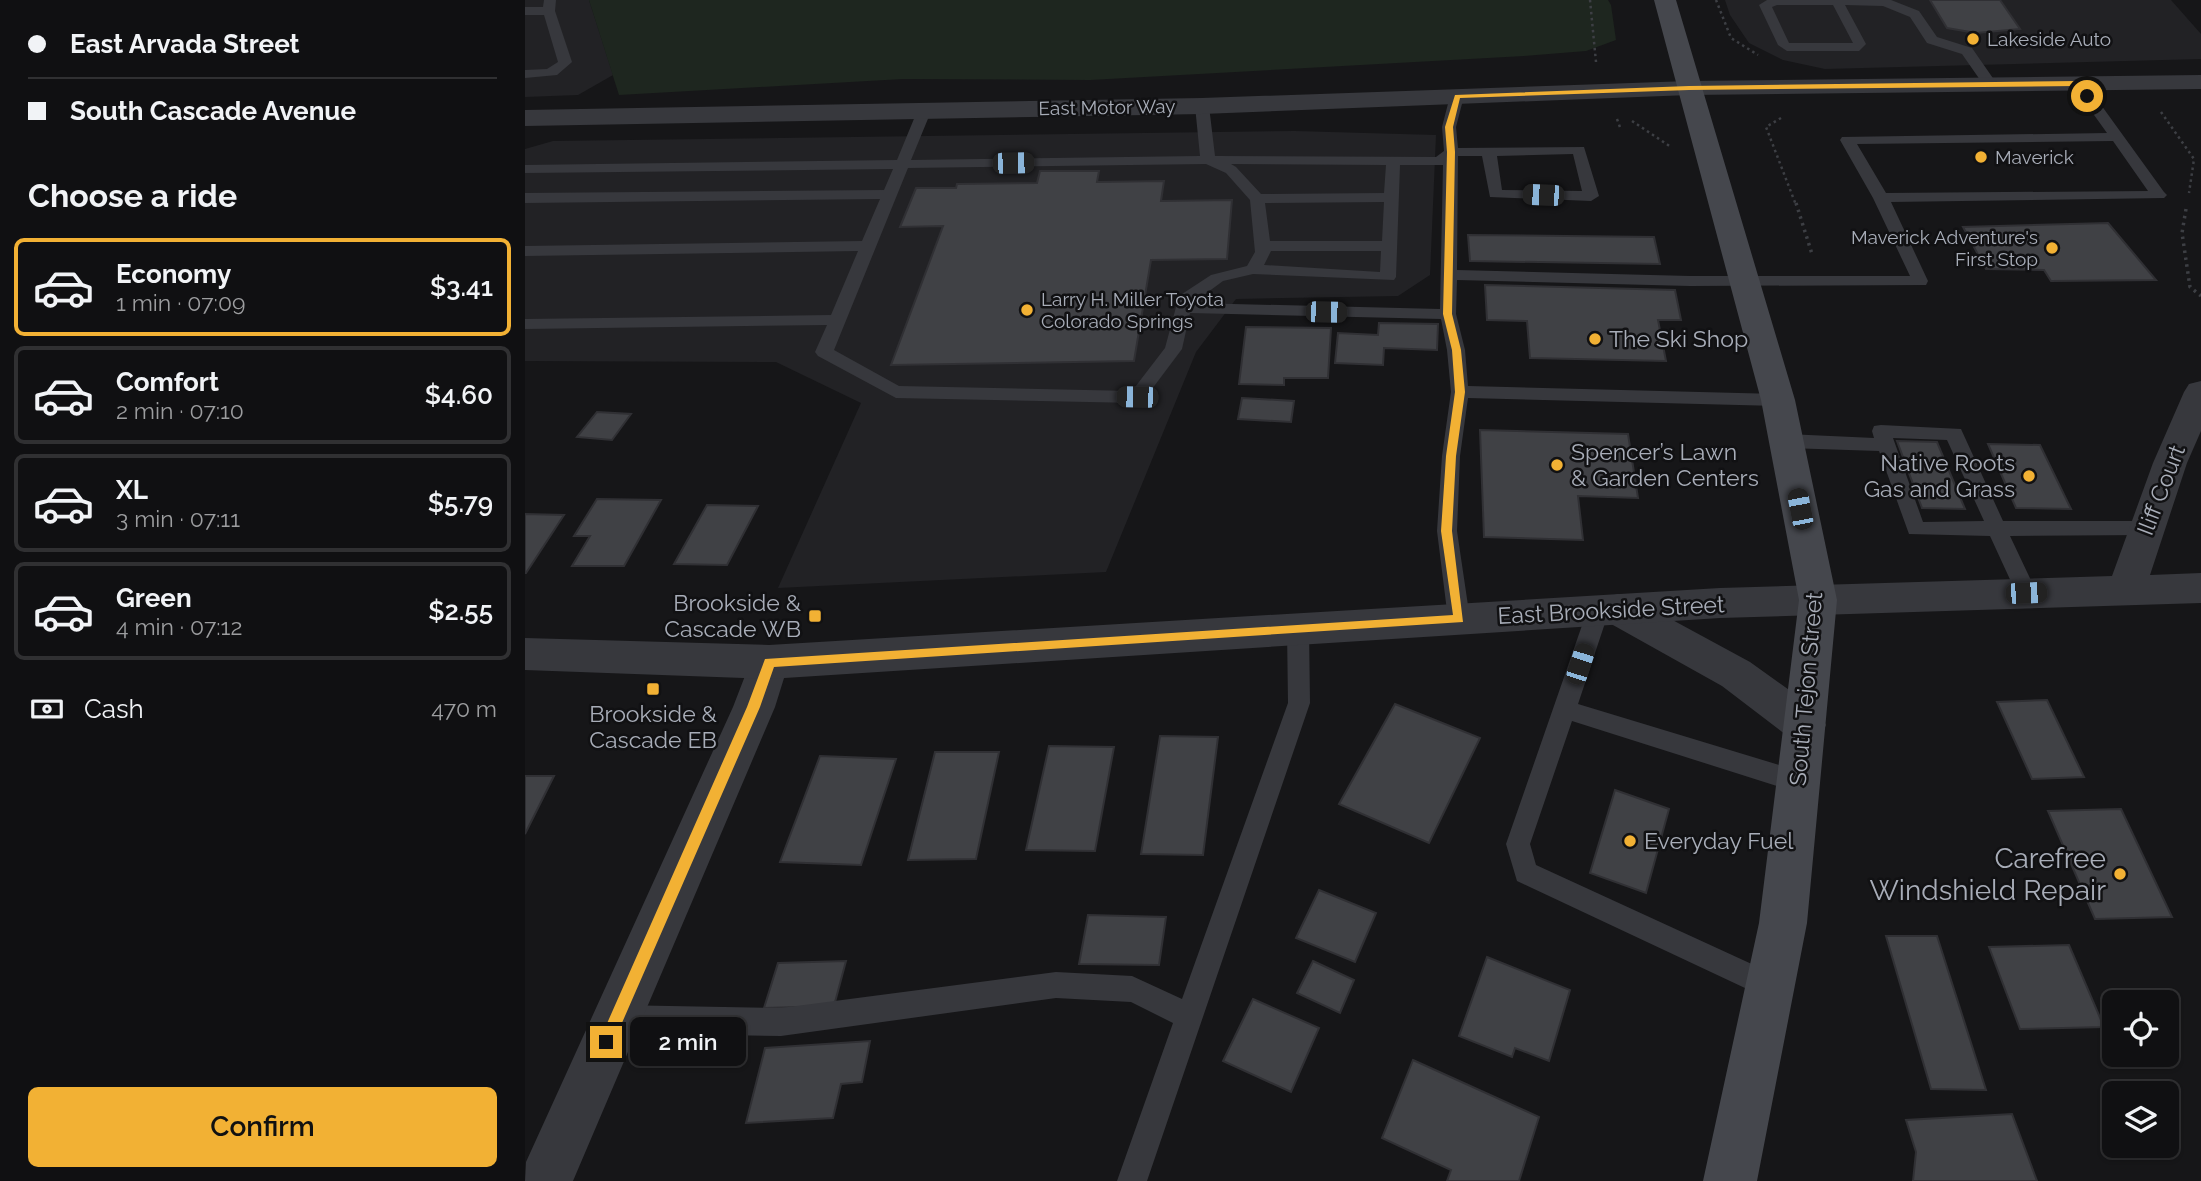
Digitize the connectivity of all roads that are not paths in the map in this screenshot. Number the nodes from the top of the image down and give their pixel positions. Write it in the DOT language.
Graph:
graph roads {
  1 [pos="1665,0"];
  2 [pos="1837,1"];
  3 [pos="549,5"];
  4 [pos="525,11"];
  5 [pos="525,74"];
  6 [pos="2201,82"];
  7 [pos="2078,83"];
  8 [pos="1990,84"];
  9 [pos="1689,88"];
  10 [pos="1457,96"];
  11 [pos="1202,106"];
  12 [pos="925,109"];
  13 [pos="525,118"];
  14 [pos="2117,137"];
  15 [pos="1451,152"];
  16 [pos="1489,152"];
  17 [pos="1208,160"];
  18 [pos="1393,162"];
  19 [pos="901,165"];
  20 [pos="525,169"];
  21 [pos="890,194"];
  22 [pos="1391,197"];
  23 [pos="525,198"];
  24 [pos="1881,198"];
  25 [pos="1257,199"];
  26 [pos="868,246"];
  27 [pos="1263,246"];
  28 [pos="1389,246"];
  29 [pos="525,251"];
  30 [pos="1253,269"];
  31 [pos="1449,275"];
  32 [pos="1744,281"];
  33 [pos="1183,307"];
  34 [pos="1448,314"];
  35 [pos="837,320"];
  36 [pos="525,324"];
  37 [pos="1460,392"];
  38 [pos="2201,392"];
  39 [pos="1778,400"];
  40 [pos="1787,441"];
  41 [pos="1886,444"];
  42 [pos="1951,475"];
  43 [pos="1972,475"];
  44 [pos="1996,528"];
  45 [pos="2146,528"];
  46 [pos="2201,588"];
  47 [pos="2126,590"];
  48 [pos="2026,593"];
  49 [pos="1818,600"];
  50 [pos="1608,610"];
  51 [pos="1459,619"];
  52 [pos="1298,629"];
  53 [pos="525,654"];
  54 [pos="769,662"];
  55 [pos="1564,709"];
  56 [pos="1805,724"];
  57 [pos="1799,782"];
  58 [pos="1772,987"];
  59 [pos="1189,1016"];
  60 [pos="616,1019"];
  61 [pos="545,1181"];
  62 [pos="1132,1181"];
  63 [pos="1730,1181"];
  1 -- 9 [label="main road, South Tejon Street"];
  2 -- 2 [label="lane"];
  2 -- 8 [label="lane"];
  3 -- 4 [label="lane"];
  3 -- 5 [label="lane"];
  6 -- 7 [label="street, East Motor Way"];
  7 -- 8 [label="street, East Motor Way"];
  7 -- 14 [label="lane"];
  8 -- 9 [label="street, East Motor Way"];
  9 -- 10 [label="street, East Motor Way"];
  9 -- 32 [label="main road, South Tejon Street"];
  10 -- 11 [label="street, East Motor Way"];
  10 -- 15 [label="lane"];
  11 -- 12 [label="street, East Motor Way"];
  11 -- 17 [label="lane"];
  12 -- 13 [label="street, East Motor Way"];
  12 -- 19 [label="lane"];
  14 -- 24 [label="lane"];
  14 -- 24 [label="lane"];
  15 -- 16 [label="lane"];
  15 -- 18 [label="lane"];
  15 -- 31 [label="lane"];
  16 -- 16 [label="lane"];
  17 -- 18 [label="lane"];
  17 -- 19 [label="lane"];
  17 -- 25 [label="lane"];
  18 -- 22 [label="lane"];
  19 -- 20 [label="lane"];
  19 -- 21 [label="lane"];
  21 -- 23 [label="lane"];
  21 -- 26 [label="lane"];
  22 -- 25 [label="lane"];
  22 -- 28 [label="lane"];
  24 -- 32 [label="lane"];
  25 -- 27 [label="lane"];
  26 -- 29 [label="lane"];
  26 -- 35 [label="lane"];
  27 -- 28 [label="lane"];
  27 -- 30 [label="lane"];
  28 -- 30 [label="lane"];
  30 -- 33 [label="lane"];
  31 -- 32 [label="lane"];
  31 -- 34 [label="lane"];
  32 -- 39 [label="main road, South Tejon Street"];
  33 -- 34 [label="lane"];
  33 -- 35 [label="lane"];
  34 -- 37 [label="lane"];
  35 -- 36 [label="lane"];
  37 -- 39 [label="lane"];
  37 -- 51 [label="lane"];
  38 -- 45 [label="street, Iliff Court"];
  39 -- 40 [label="main road, South Tejon Street"];
  40 -- 41 [label="lane"];
  40 -- 49 [label="main road, South Tejon Street"];
  41 -- 43 [label="lane"];
  41 -- 44 [label="lane"];
  42 -- 43 [label="lane"];
  43 -- 44 [label="lane"];
  44 -- 45 [label="lane"];
  44 -- 48 [label="lane"];
  45 -- 47 [label="street, Iliff Court"];
  46 -- 47 [label="street, East Brookside Street"];
  47 -- 48 [label="street, East Brookside Street"];
  48 -- 49 [label="street, East Brookside Street"];
  49 -- 50 [label="street, East Brookside Street"];
  49 -- 56 [label="main road, South Tejon Street"];
  50 -- 51 [label="street, East Brookside Street"];
  50 -- 55 [label="lane"];
  50 -- 56 [label="street"];
  51 -- 52 [label="street, East Brookside Street"];
  52 -- 54 [label="street, East Brookside Street"];
  52 -- 59 [label="lane"];
  53 -- 54 [label="street, East Brookside Street"];
  54 -- 60 [label="street"];
  55 -- 57 [label="lane"];
  55 -- 58 [label="lane"];
  56 -- 57 [label="main road, South Tejon Street"];
  57 -- 58 [label="main road, South Tejon Street"];
  58 -- 63 [label="main road, South Tejon Street"];
  59 -- 60 [label="lane"];
  59 -- 62 [label="lane"];
  60 -- 61 [label="street"];
}
